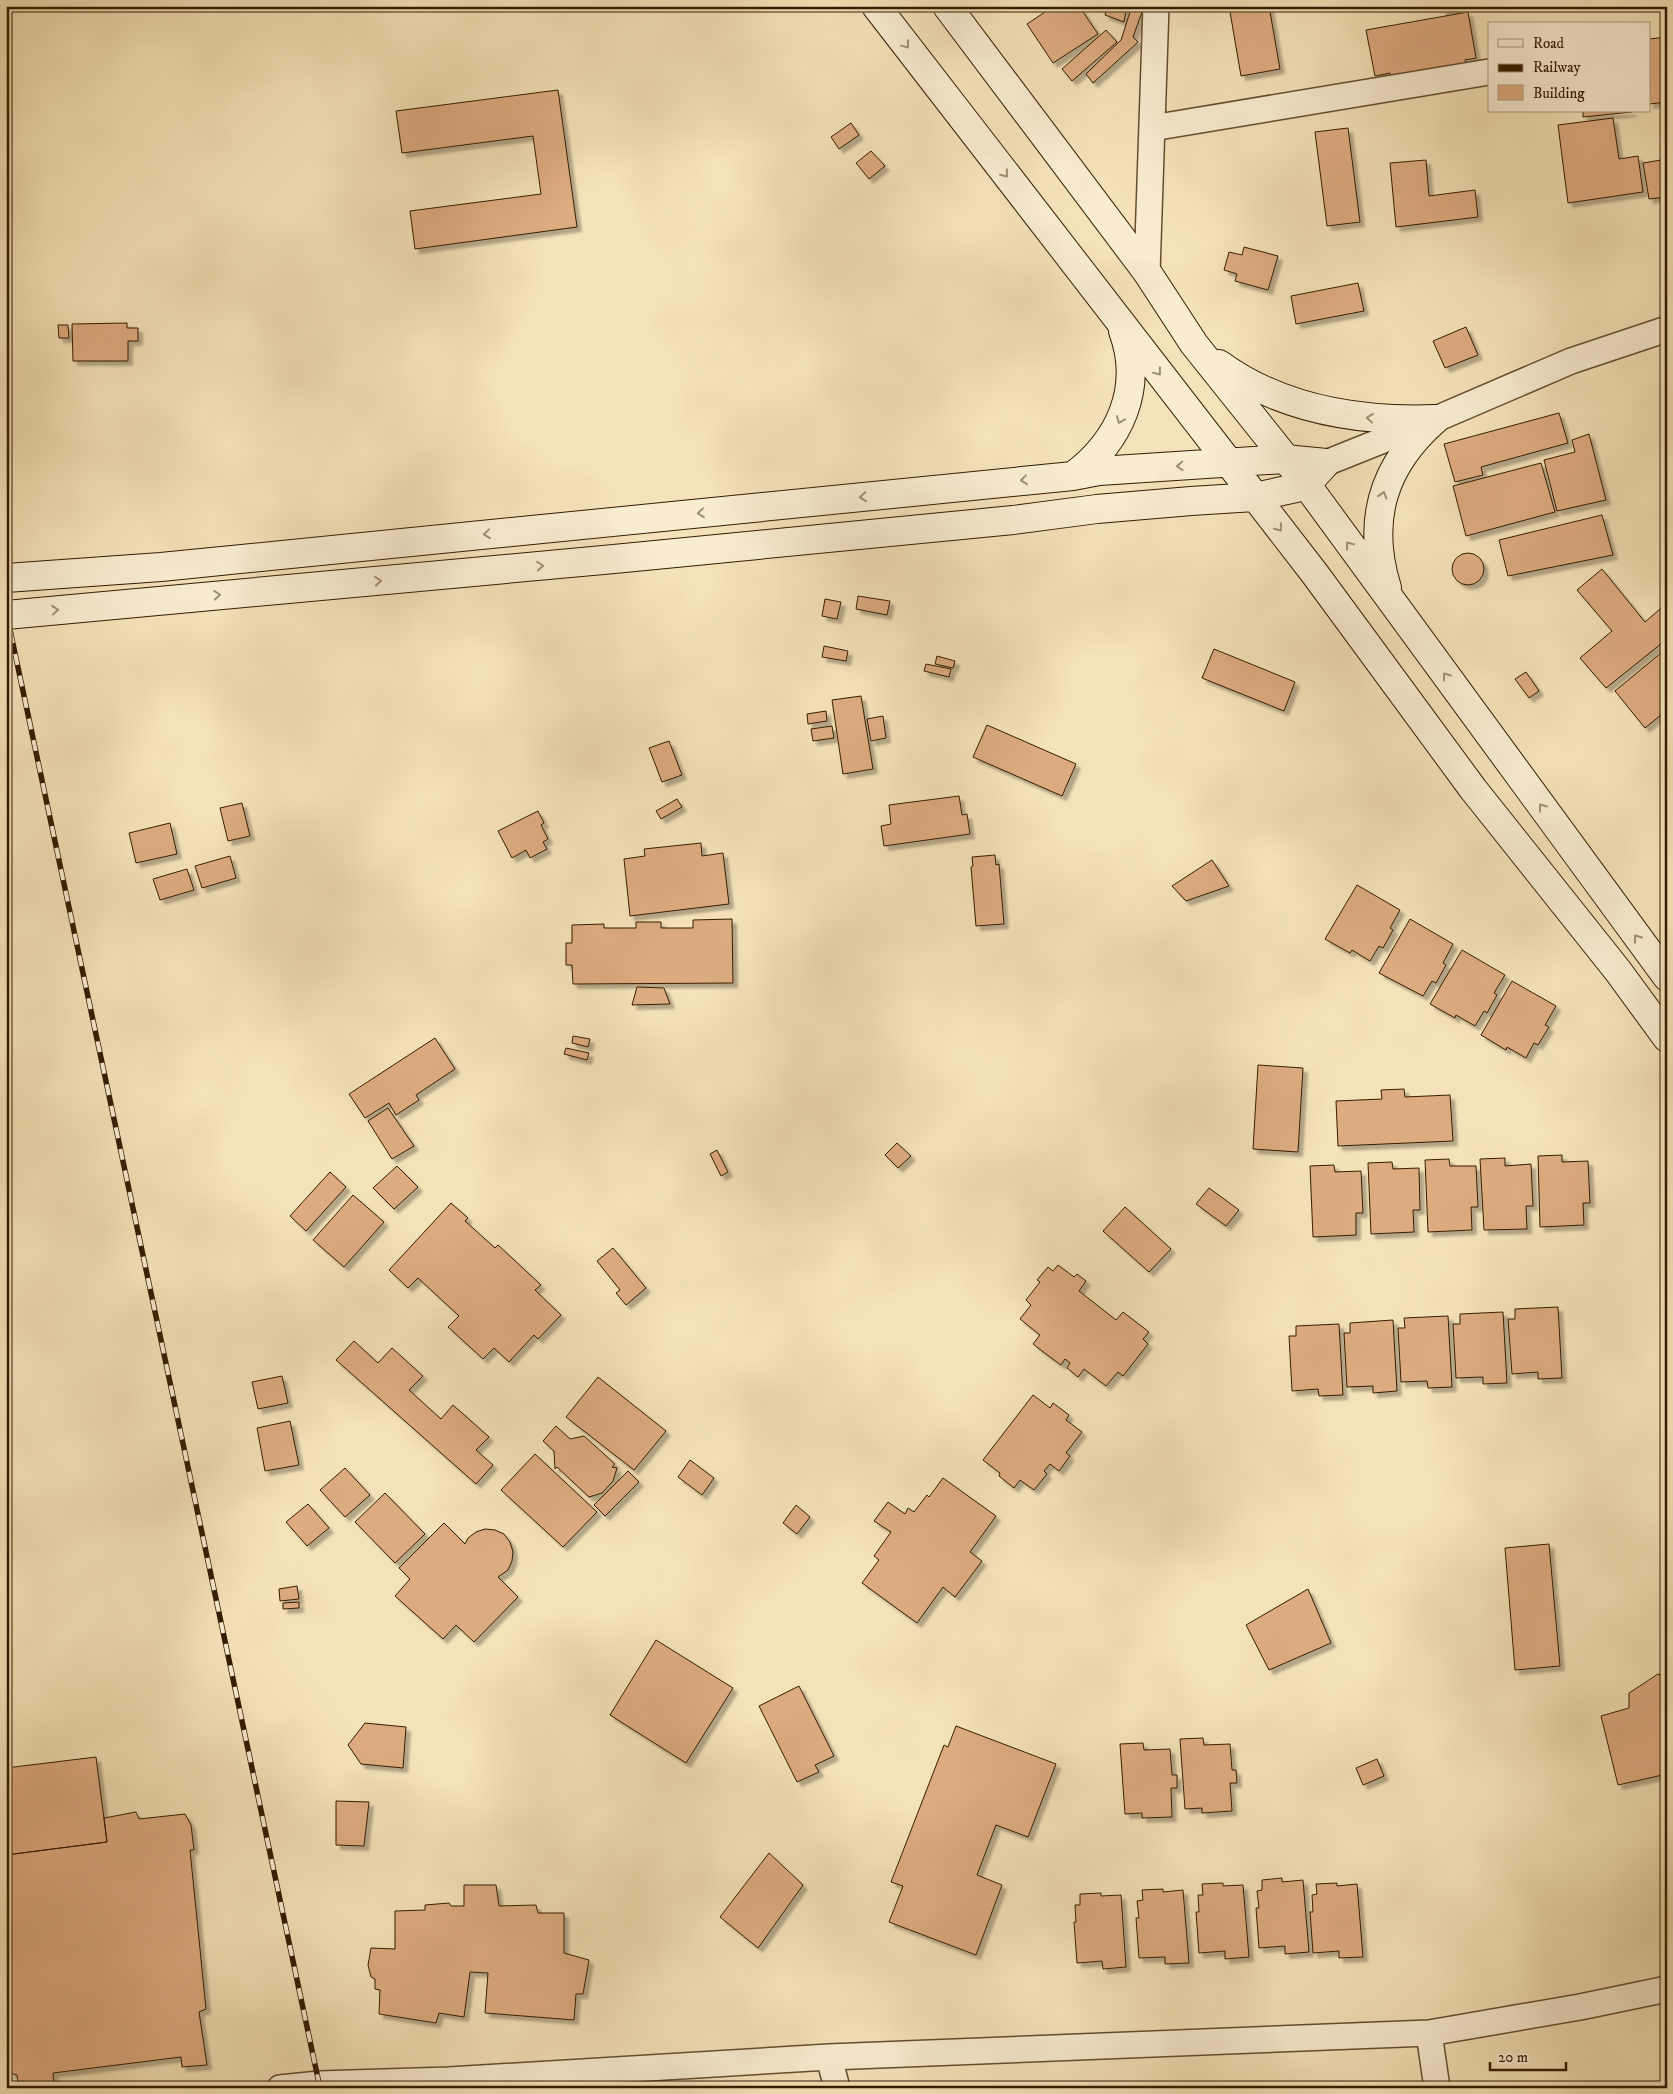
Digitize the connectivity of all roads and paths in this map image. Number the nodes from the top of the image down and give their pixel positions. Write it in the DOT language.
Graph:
graph roads {
  1 [pos="876,6"];
  2 [pos="947,6"];
  3 [pos="1156,6"];
  4 [pos="1488,72"];
  5 [pos="1152,128"];
  6 [pos="1147,272"];
  7 [pos="1119,322"];
  8 [pos="1667,329"];
  9 [pos="1194,344"];
  10 [pos="1436,419"];
  11 [pos="1285,459"];
  12 [pos="1229,464"];
  13 [pos="1326,464"];
  14 [pos="1073,476"];
  15 [pos="1305,486"];
  16 [pos="1255,497"];
  17 [pos="6,578"];
  18 [pos="1398,610"];
  19 [pos="6,615"];
  20 [pos="1667,977"];
  21 [pos="1667,1038"];
  22 [pos="1667,1989"];
  23 [pos="1429,2033"];
  24 [pos="830,2057"];
  25 [pos="280,2088"];
  26 [pos="837,2088"];
  27 [pos="1437,2088"];
  1 -- 7 [label="main road, one-way"];
  2 -- 6 [label="main road"];
  3 -- 5 [label="street"];
  4 -- 5 [label="street"];
  5 -- 6 [label="street"];
  6 -- 9 [label="main road"];
  7 -- 12 [label="main road, one-way"];
  7 -- 14 [label="main road, one-way"];
  8 -- 10 [label="street"];
  10 -- 9 [label="main road, one-way"];
  9 -- 11 [label="main road"];
  10 -- 13 [label="street"];
  18 -- 10 [label="main road, one-way"];
  11 -- 12 [label="main road"];
  11 -- 13 [label="main road"];
  11 -- 15 [label="main road"];
  12 -- 14 [label="main road, one-way"];
  12 -- 16 [label="main road"];
  13 -- 15 [label="main road"];
  14 -- 17 [label="main road, one-way"];
  15 -- 16 [label="main road"];
  18 -- 15 [label="main road, one-way"];
  19 -- 16 [label="main road, one-way"];
  16 -- 21 [label="main road, one-way"];
  20 -- 18 [label="main road, one-way"];
  22 -- 23 [label="street"];
  23 -- 24 [label="street"];
  23 -- 27 [label="street"];
  24 -- 25 [label="street"];
  24 -- 26 [label="street"];
}
